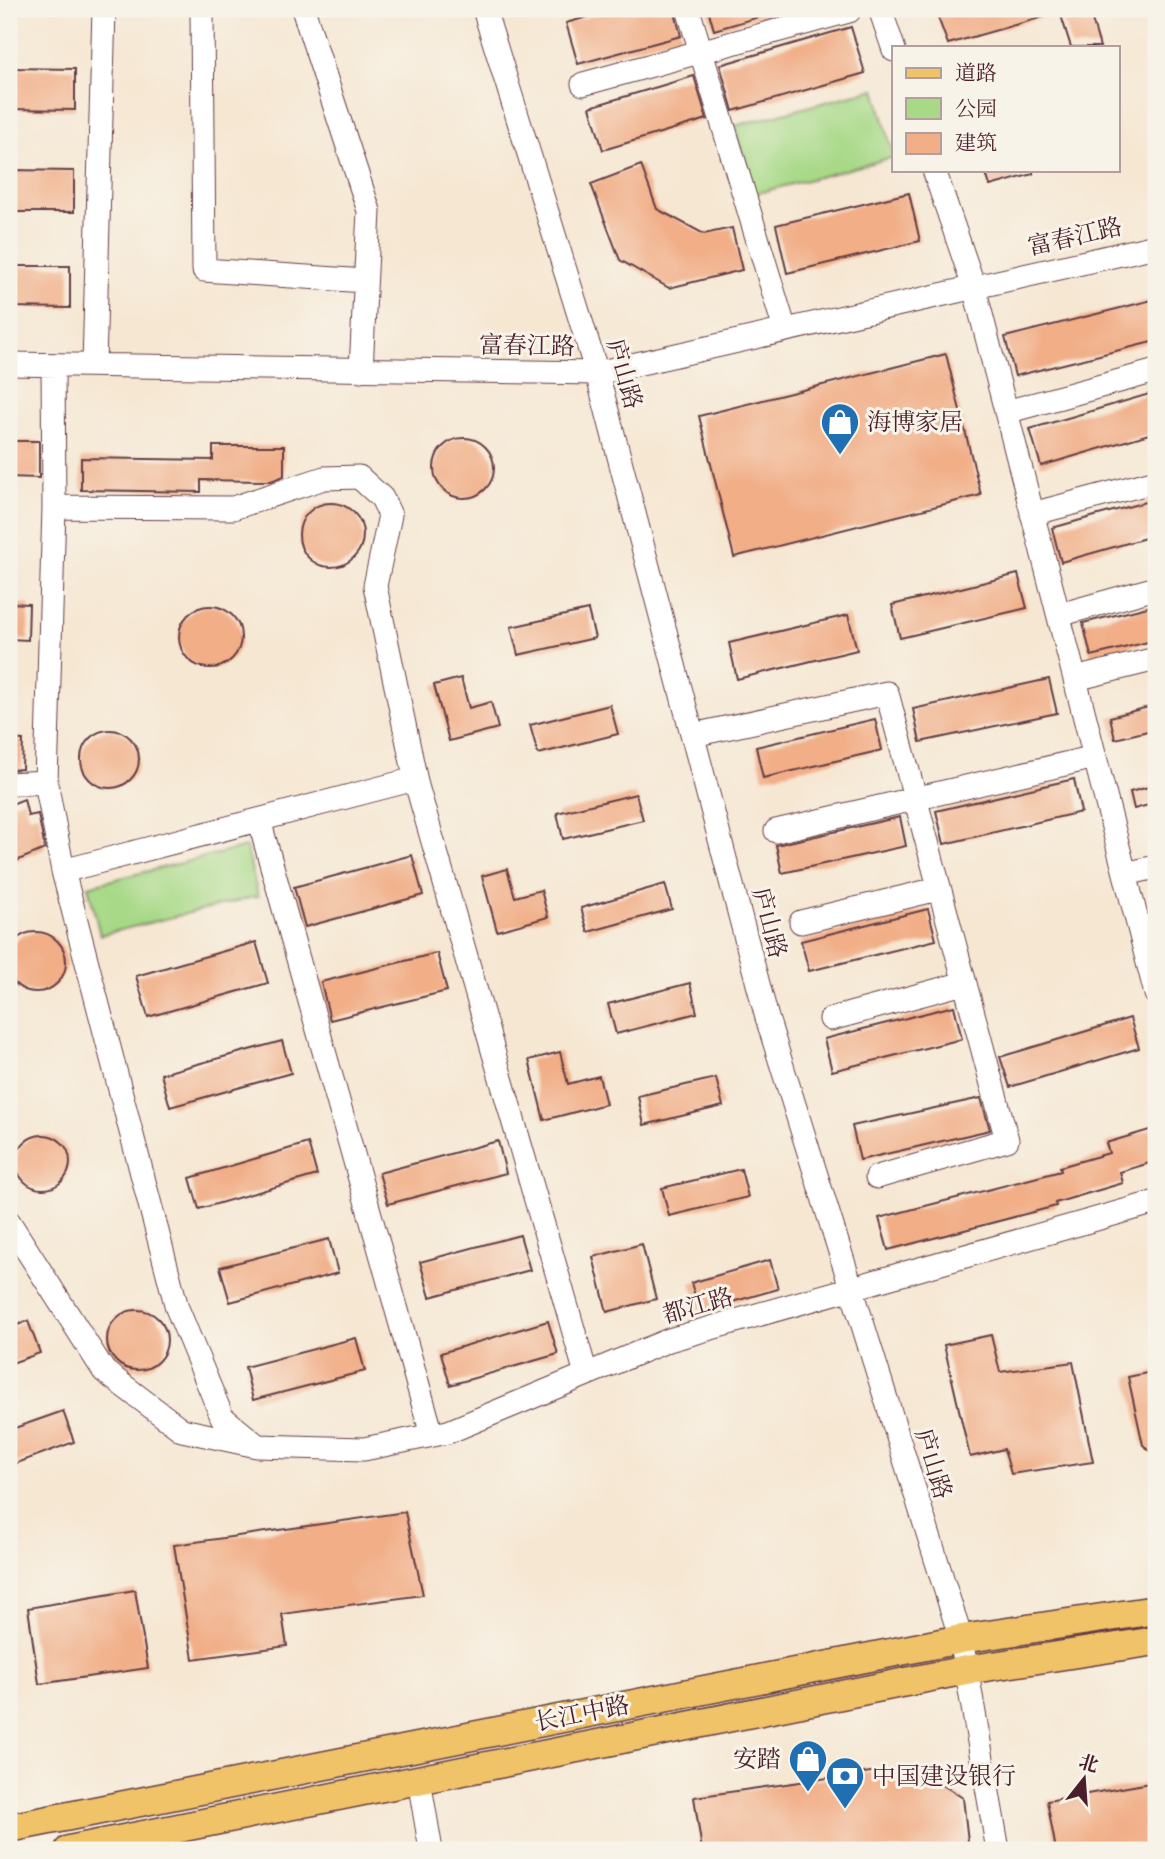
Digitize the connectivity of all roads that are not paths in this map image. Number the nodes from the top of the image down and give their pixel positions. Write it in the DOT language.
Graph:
graph roads {
  1 [pos="104,9"];
  2 [pos="202,9"];
  3 [pos="303,9"];
  4 [pos="484,9"];
  5 [pos="688,9"];
  6 [pos="880,9"];
  7 [pos="849,11"];
  8 [pos="893,46"];
  9 [pos="701,52"];
  10 [pos="583,84"];
  11 [pos="935,172"];
  12 [pos="1156,246"];
  13 [pos="365,281"];
  14 [pos="974,287"];
  15 [pos="785,330"];
  16 [pos="9,364"];
  17 [pos="53,365"];
  18 [pos="94,365"];
  19 [pos="361,370"];
  20 [pos="1156,371"];
  21 [pos="597,373"];
  22 [pos="1006,412"];
  23 [pos="1156,481"];
  24 [pos="54,507"];
  25 [pos="1032,513"];
  26 [pos="1156,587"];
  27 [pos="1059,615"];
  28 [pos="1156,659"];
  29 [pos="1075,679"];
  30 [pos="693,735"];
  31 [pos="1095,757"];
  32 [pos="415,779"];
  33 [pos="46,782"];
  34 [pos="9,784"];
  35 [pos="914,800"];
  36 [pos="259,820"];
  37 [pos="776,831"];
  38 [pos="1156,867"];
  39 [pos="63,872"];
  40 [pos="1125,874"];
  41 [pos="939,889"];
  42 [pos="801,922"];
  43 [pos="964,983"];
  44 [pos="1156,994"];
  45 [pos="831,1019"];
  46 [pos="877,1177"];
  47 [pos="1156,1202"];
  48 [pos="9,1222"];
  49 [pos="852,1291"];
  50 [pos="586,1374"];
  51 [pos="432,1435"];
  52 [pos="257,1446"];
  53 [pos="1156,1610"];
  54 [pos="961,1639"];
  55 [pos="1156,1641"];
  56 [pos="966,1670"];
  57 [pos="419,1780"];
  58 [pos="13,1828"];
  59 [pos="69,1850"];
  60 [pos="431,1850"];
  61 [pos="998,1850"];
  1 -- 18 [label="street"];
  2 -- 13 [label="street"];
  3 -- 13 [label="street"];
  4 -- 21 [label="street, 庐山路"];
  5 -- 9 [label="street"];
  6 -- 8 [label="street"];
  7 -- 9 [label="street"];
  9 -- 10 [label="street"];
  9 -- 15 [label="street"];
  11 -- 14 [label="street"];
  12 -- 14 [label="street, 富春江路"];
  13 -- 19 [label="street"];
  14 -- 15 [label="street, 富春江路"];
  14 -- 22 [label="street"];
  15 -- 21 [label="street, 富春江路"];
  16 -- 17 [label="street, 富春江路"];
  17 -- 18 [label="street, 富春江路"];
  17 -- 24 [label="street"];
  18 -- 19 [label="street, 富春江路"];
  19 -- 21 [label="street, 富春江路"];
  20 -- 22 [label="street"];
  21 -- 30 [label="street, 庐山路"];
  22 -- 25 [label="street"];
  23 -- 25 [label="street"];
  24 -- 32 [label="street"];
  24 -- 33 [label="street"];
  25 -- 27 [label="street"];
  26 -- 27 [label="street"];
  27 -- 29 [label="street"];
  28 -- 29 [label="street"];
  29 -- 31 [label="street"];
  30 -- 35 [label="street"];
  30 -- 49 [label="street, 庐山路"];
  31 -- 35 [label="street"];
  31 -- 40 [label="street"];
  32 -- 36 [label="street"];
  32 -- 50 [label="street"];
  33 -- 34 [label="street"];
  33 -- 39 [label="street"];
  35 -- 37 [label="street"];
  35 -- 41 [label="street"];
  36 -- 39 [label="street"];
  36 -- 51 [label="street"];
  38 -- 40 [label="street"];
  39 -- 52 [label="street"];
  40 -- 44 [label="street"];
  41 -- 42 [label="street"];
  41 -- 43 [label="street"];
  43 -- 45 [label="street"];
  43 -- 46 [label="street"];
  47 -- 49 [label="street, 都江路"];
  48 -- 52 [label="street, 都江路"];
  49 -- 50 [label="street, 都江路"];
  49 -- 54 [label="street, 庐山路"];
  50 -- 51 [label="street, 都江路"];
  51 -- 52 [label="street, 都江路"];
  53 -- 54 [label="main road, 长江中路"];
  54 -- 56 [label="street, 庐山路"];
  54 -- 58 [label="main road, 长江中路"];
  55 -- 56 [label="main road, 长江中路"];
  56 -- 57 [label="main road, 长江中路"];
  56 -- 61 [label="street, 庐山路"];
  57 -- 59 [label="main road, 长江中路"];
  57 -- 60 [label="street"];
}
